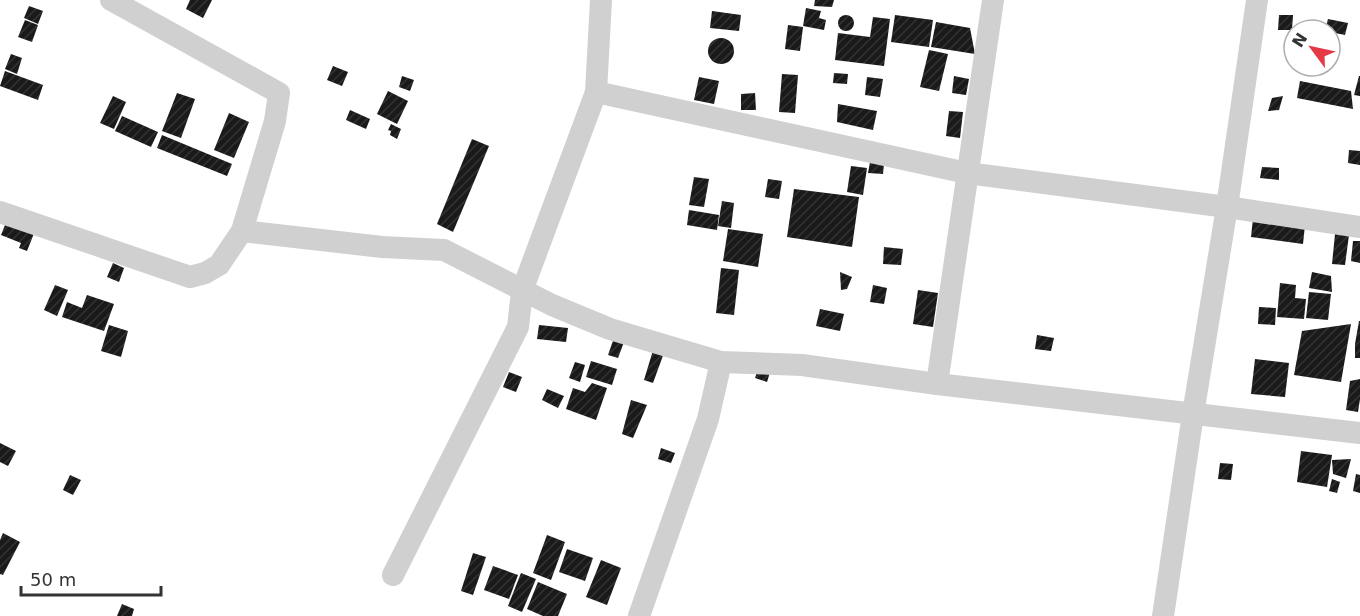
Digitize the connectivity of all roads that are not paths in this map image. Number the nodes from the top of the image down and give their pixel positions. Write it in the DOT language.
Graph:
graph roads {
  1 [pos="111,0"];
  2 [pos="601,0"];
  3 [pos="993,0"];
  4 [pos="1257,0"];
  5 [pos="596,92"];
  6 [pos="967,173"];
  7 [pos="1227,207"];
  8 [pos="0,212"];
  9 [pos="1360,227"];
  10 [pos="242,231"];
  11 [pos="522,291"];
  12 [pos="721,362"];
  13 [pos="937,384"];
  14 [pos="1193,414"];
  15 [pos="1360,433"];
  16 [pos="393,575"];
  17 [pos="639,616"];
  18 [pos="1163,616"];
  1 -- 10 [label="street"];
  2 -- 5 [label="street"];
  3 -- 6 [label="street"];
  4 -- 7 [label="street"];
  5 -- 6 [label="street"];
  5 -- 11 [label="street"];
  6 -- 7 [label="street"];
  6 -- 13 [label="street"];
  7 -- 9 [label="street"];
  7 -- 14 [label="street"];
  8 -- 10 [label="street"];
  10 -- 11 [label="street"];
  11 -- 12 [label="street"];
  11 -- 16 [label="street"];
  12 -- 13 [label="street"];
  12 -- 17 [label="street"];
  13 -- 14 [label="street"];
  14 -- 15 [label="street"];
  14 -- 18 [label="street"];
}
